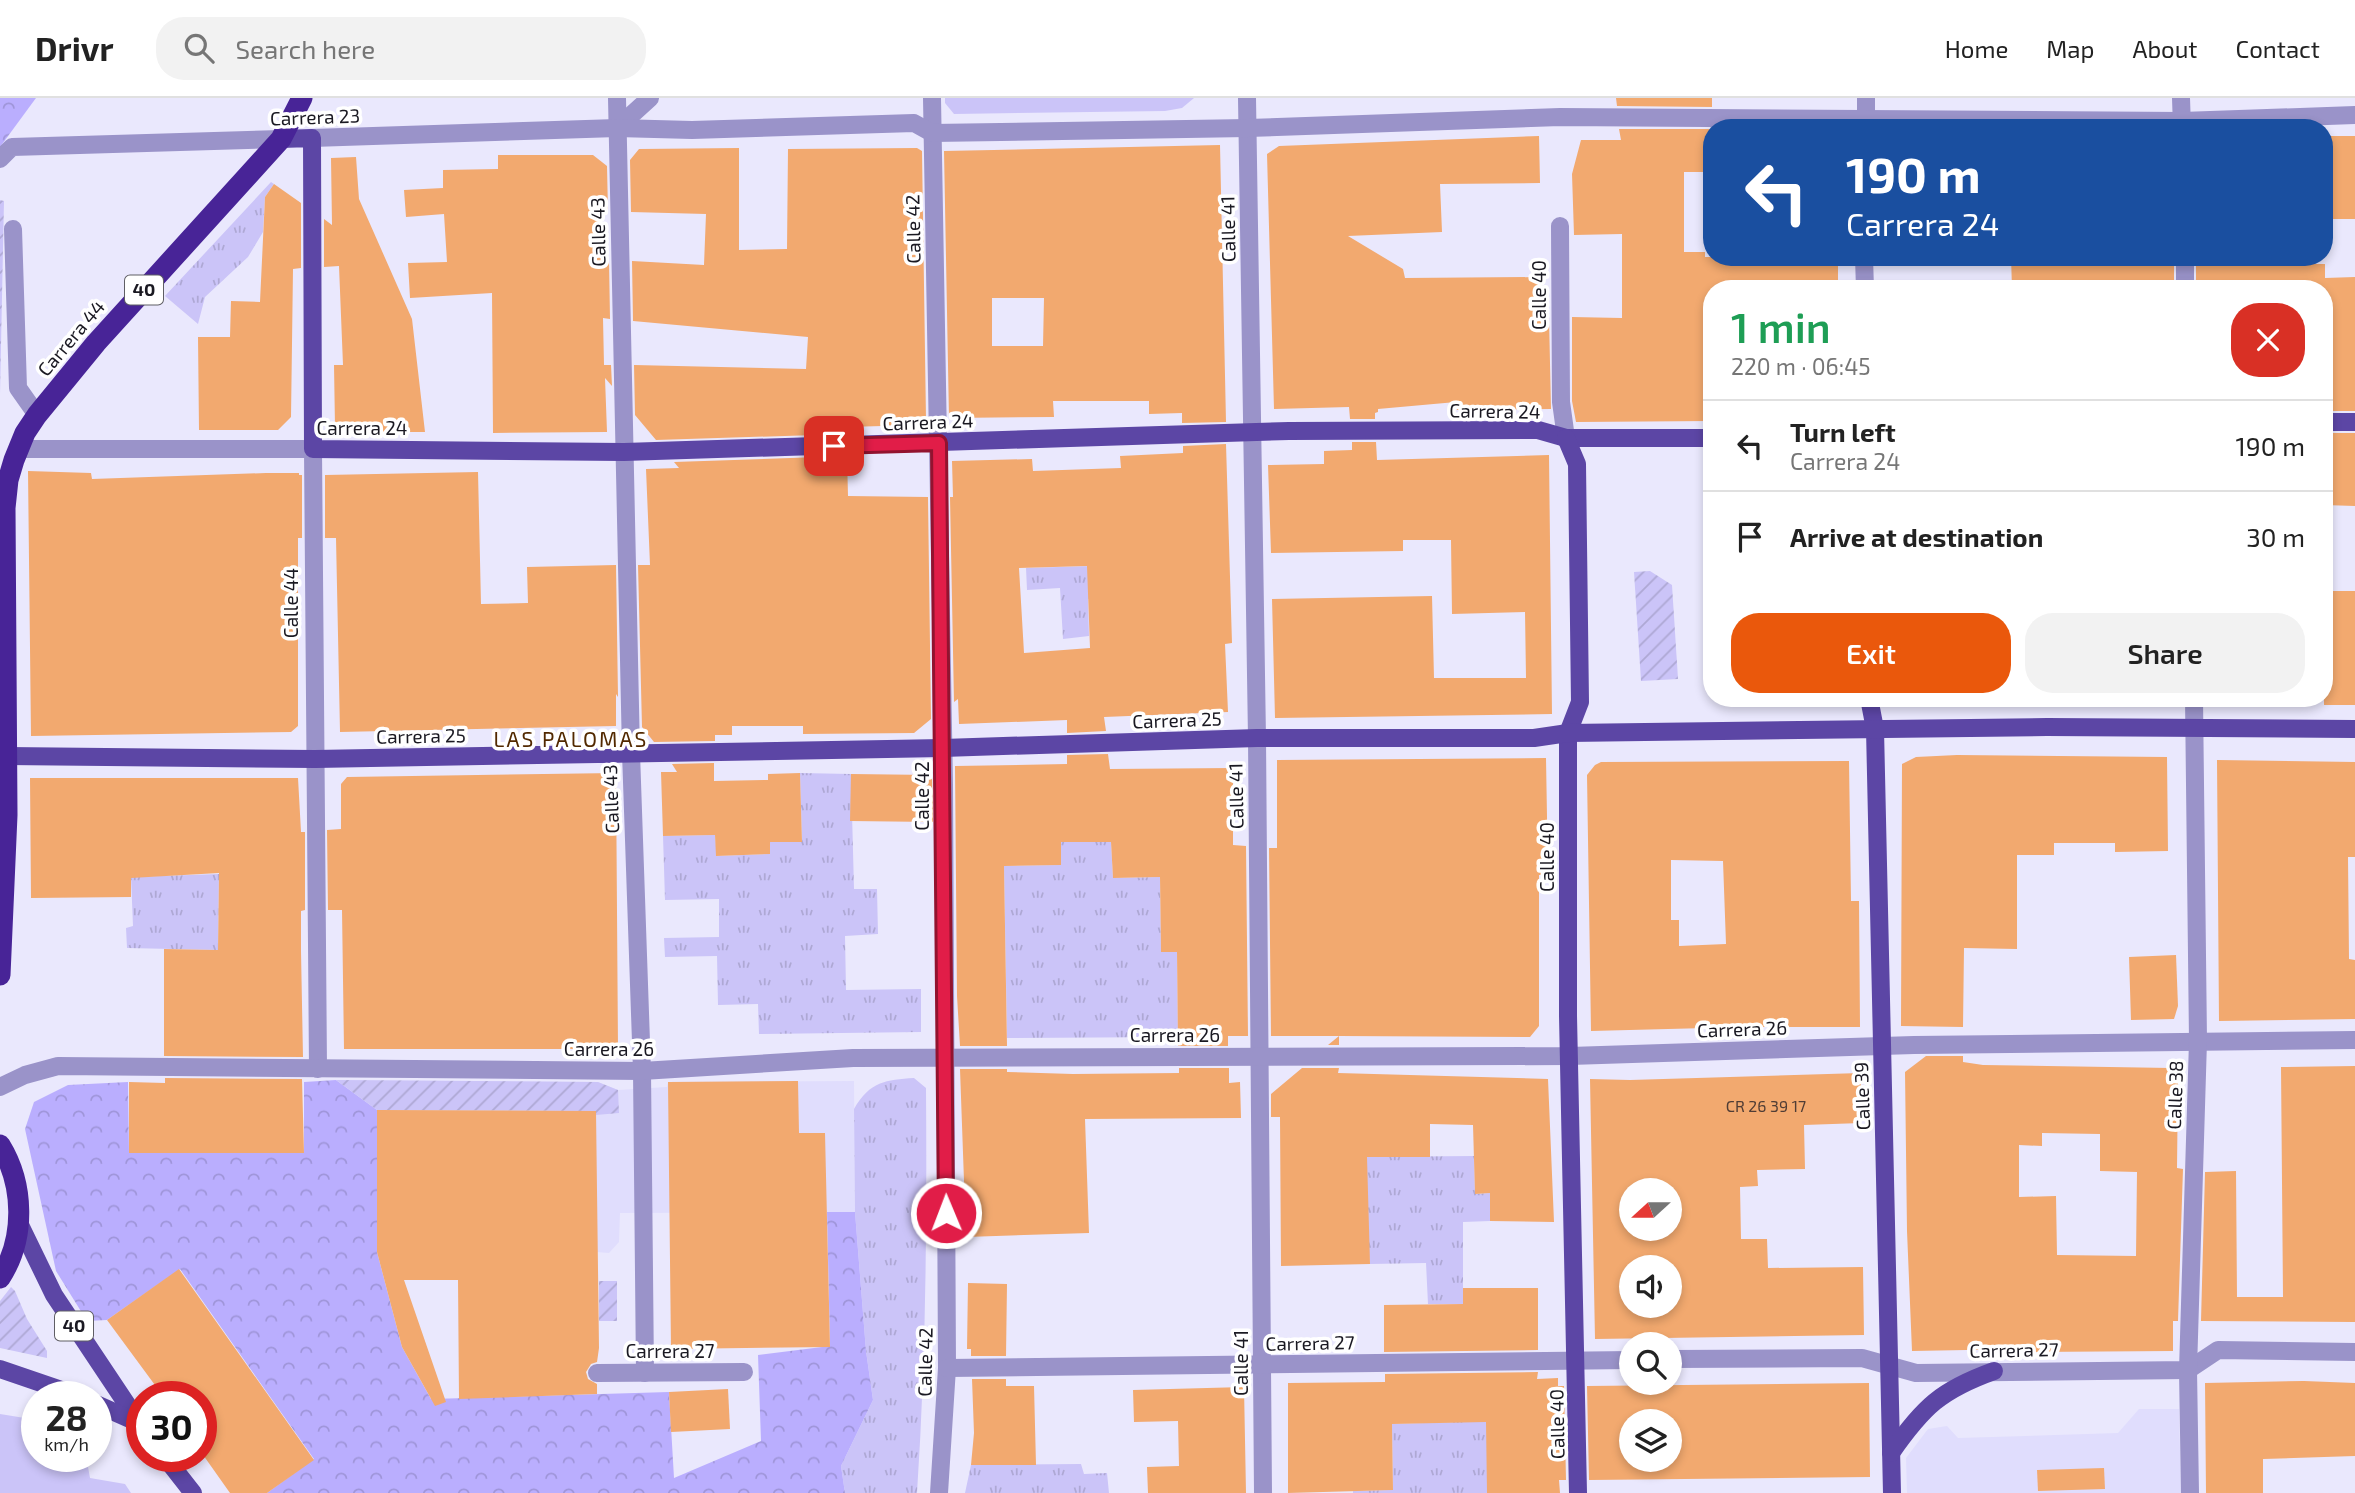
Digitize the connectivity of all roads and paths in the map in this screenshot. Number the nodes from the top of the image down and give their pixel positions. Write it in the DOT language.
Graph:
graph roads {
  1 [pos="302,98"];
  2 [pos="617,98"];
  3 [pos="650,98"];
  4 [pos="932,98"];
  5 [pos="1247,98"];
  6 [pos="1560,98"];
  7 [pos="1866,98"];
  8 [pos="2181,98"];
  9 [pos="2355,115"];
  10 [pos="1560,117"];
  11 [pos="1866,119"];
  12 [pos="2182,119"];
  13 [pos="2278,119"];
  14 [pos="1703,120"];
  15 [pos="617,128"];
  16 [pos="1248,128"];
  17 [pos="932,133"];
  18 [pos="312,138"];
  19 [pos="281,139"];
  20 [pos="0,159"];
  21 [pos="1560,226"];
  22 [pos="13,229"];
  23 [pos="37,415"];
  24 [pos="2333,422"];
  25 [pos="2355,422"];
  26 [pos="1251,433"];
  27 [pos="1566,438"];
  28 [pos="1703,438"];
  29 [pos="939,443"];
  30 [pos="18,449"];
  31 [pos="313,449"];
  32 [pos="624,452"];
  33 [pos="1871,707"];
  34 [pos="2194,707"];
  35 [pos="2195,728"];
  36 [pos="1875,729"];
  37 [pos="2355,729"];
  38 [pos="1568,733"];
  39 [pos="1257,738"];
  40 [pos="943,748"];
  41 [pos="631,753"];
  42 [pos="3,756"];
  43 [pos="315,759"];
  44 [pos="3,820"];
  45 [pos="0,975"];
  46 [pos="2355,1040"];
  47 [pos="2198,1041"];
  48 [pos="1881,1046"];
  49 [pos="1260,1056"];
  50 [pos="1570,1056"];
  51 [pos="945,1058"];
  52 [pos="318,1069"];
  53 [pos="642,1071"];
  54 [pos="0,1087"];
  55 [pos="1,1141"];
  56 [pos="19,1223"];
  57 [pos="0,1278"];
  58 [pos="2355,1352"];
  59 [pos="1682,1359"];
  60 [pos="1577,1360"];
  61 [pos="1619,1360"];
  62 [pos="1261,1365"];
  63 [pos="1889,1366"];
  64 [pos="947,1368"];
  65 [pos="0,1369"];
  66 [pos="2188,1370"];
  67 [pos="1994,1371"];
  68 [pos="744,1372"];
  69 [pos="597,1373"];
  70 [pos="645,1373"];
  71 [pos="35,1381"];
  72 [pos="126,1404"];
  73 [pos="1891,1454"];
  74 [pos="177,1472"];
  75 [pos="193,1493"];
  76 [pos="939,1493"];
  77 [pos="1263,1493"];
  78 [pos="1578,1493"];
  79 [pos="1892,1493"];
  80 [pos="2190,1493"];
  1 -- 19 [label="highway, 40"];
  2 -- 15 [label="street, Calle 43"];
  3 -- 15 [label="street"];
  4 -- 17 [label="street, Calle 42"];
  5 -- 16 [label="street, Calle 41"];
  6 -- 10 [label="street"];
  7 -- 11 [label="street"];
  8 -- 12 [label="street"];
  9 -- 13 [label="street, Carrera 23"];
  10 -- 14 [label="street, Carrera 23"];
  10 -- 16 [label="street, Carrera 23"];
  15 -- 17 [label="street, Carrera 23"];
  15 -- 18 [label="street, Carrera 23"];
  15 -- 32 [label="street, Calle 43"];
  16 -- 17 [label="street, Carrera 23"];
  16 -- 26 [label="street, Calle 41"];
  17 -- 29 [label="street, Calle 42"];
  18 -- 19 [label="main road, Carrera 23"];
  18 -- 31 [label="main road, Calle 44"];
  19 -- 20 [label="street, Carrera 23"];
  19 -- 23 [label="highway, Carrera 44 / 40"];
  21 -- 27 [label="street, Calle 40"];
  22 -- 23 [label="street"];
  23 -- 30 [label="highway, Carrera 44 / 40"];
  24 -- 25 [label="main road"];
  26 -- 27 [label="main road, Carrera 24"];
  26 -- 29 [label="main road, Carrera 24"];
  26 -- 39 [label="street, Calle 41"];
  27 -- 28 [label="main road, Carrera 24"];
  27 -- 38 [label="main road, Calle 40"];
  29 -- 32 [label="main road, Carrera 24"];
  29 -- 40 [label="street, Calle 42"];
  30 -- 31 [label="street, Carrera 24"];
  30 -- 42 [label="highway, 40"];
  31 -- 32 [label="main road, Carrera 24"];
  31 -- 43 [label="street, Calle 44"];
  32 -- 41 [label="street, Calle 43"];
  33 -- 36 [label="main road, Calle 39"];
  34 -- 35 [label="street, Calle 38"];
  35 -- 36 [label="main road, Carrera 25"];
  35 -- 37 [label="main road, Carrera 25"];
  35 -- 47 [label="street, Calle 38"];
  36 -- 38 [label="main road, Carrera 25"];
  36 -- 48 [label="main road, Calle 39"];
  38 -- 39 [label="main road, Carrera 25"];
  38 -- 50 [label="main road, Calle 40"];
  39 -- 40 [label="main road, Carrera 25"];
  39 -- 49 [label="street, Calle 41"];
  40 -- 41 [label="main road, Carrera 25"];
  40 -- 51 [label="street, Calle 42"];
  41 -- 43 [label="main road, Carrera 25"];
  41 -- 53 [label="street, Calle 43"];
  42 -- 43 [label="main road, Carrera 25"];
  42 -- 44 [label="highway, 40"];
  43 -- 52 [label="street, Calle 44"];
  44 -- 45 [label="highway, 40"];
  46 -- 47 [label="street, Carrera 26"];
  47 -- 48 [label="street, Carrera 26"];
  47 -- 66 [label="street, Calle 38"];
  48 -- 50 [label="street, Carrera 26"];
  48 -- 63 [label="main road, Calle 39"];
  49 -- 50 [label="street, Carrera 26"];
  49 -- 51 [label="street, Carrera 26"];
  49 -- 62 [label="street, Calle 41"];
  50 -- 60 [label="main road, Calle 40"];
  51 -- 53 [label="street, Carrera 26"];
  51 -- 64 [label="street, Calle 42"];
  52 -- 53 [label="street, Carrera 26"];
  52 -- 54 [label="street, Carrera 26"];
  53 -- 70 [label="street, Calle 43"];
  55 -- 56 [label="highway, 40"];
  56 -- 57 [label="highway, 40"];
  56 -- 72 [label="main road, 40"];
  58 -- 66 [label="street"];
  59 -- 63 [label="street, Carrera 27"];
  60 -- 61 [label="street, Carrera 27"];
  60 -- 62 [label="street, Carrera 27"];
  60 -- 78 [label="main road, Calle 40"];
  62 -- 64 [label="street, Carrera 27"];
  62 -- 77 [label="street, Calle 41"];
  63 -- 67 [label="street, Carrera 27"];
  63 -- 73 [label="main road, Calle 39"];
  64 -- 76 [label="street, Calle 42"];
  65 -- 71 [label="main road"];
  66 -- 67 [label="street, Carrera 27"];
  66 -- 80 [label="street, Calle 38"];
  67 -- 73 [label="main road"];
  68 -- 70 [label="street, Carrera 27"];
  69 -- 70 [label="street, Carrera 27"];
  73 -- 79 [label="main road, Calle 39"];
  74 -- 75 [label="main road"];
}
